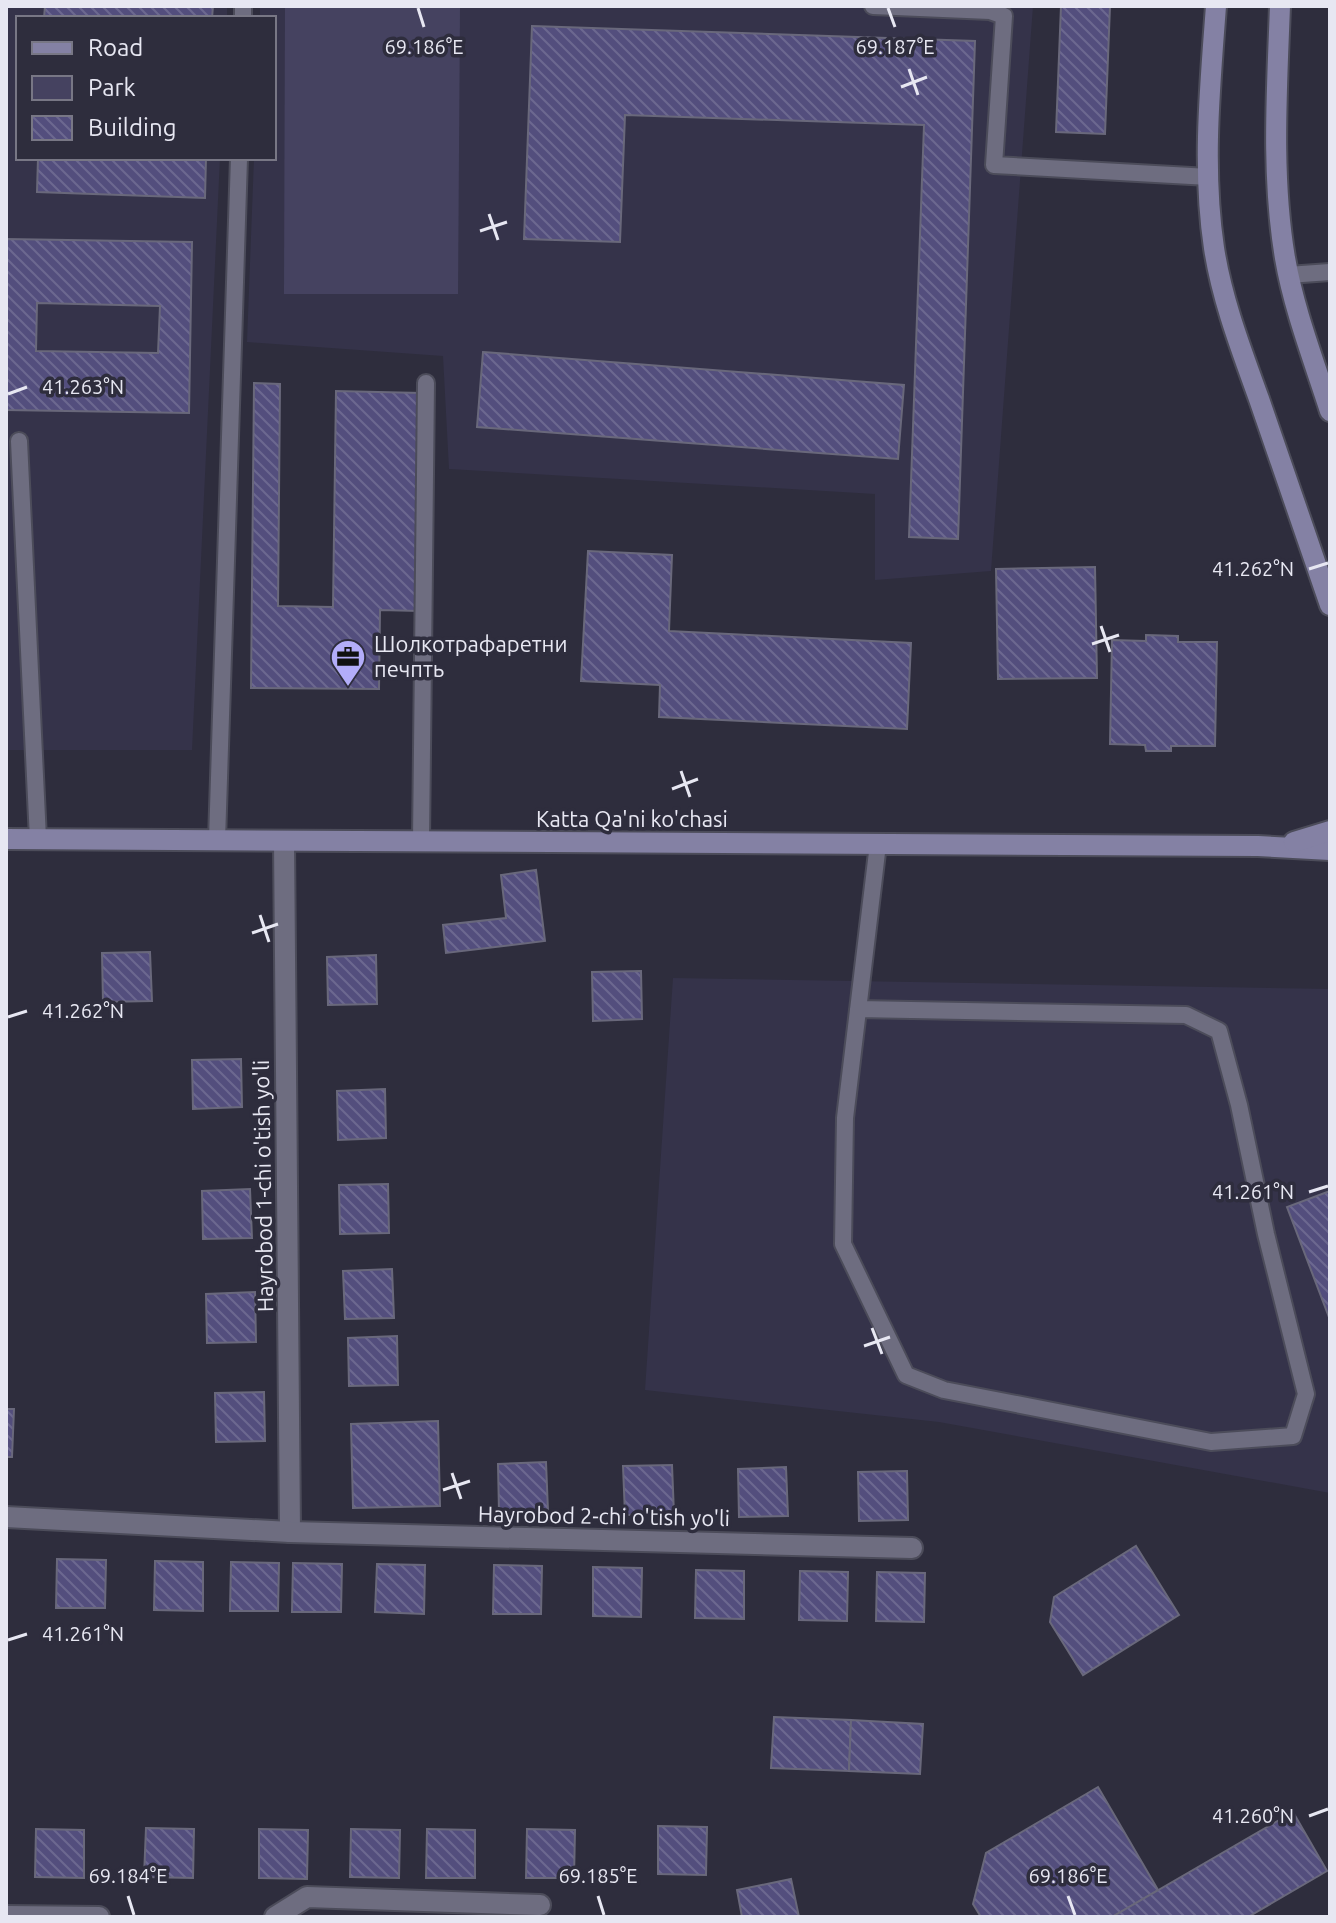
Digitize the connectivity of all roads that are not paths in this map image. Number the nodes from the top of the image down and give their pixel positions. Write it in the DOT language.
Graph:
graph roads {
  1 [pos="873,6"];
  2 [pos="1216,6"];
  3 [pos="1280,6"];
  4 [pos="1005,11"];
  5 [pos="239,160"];
  6 [pos="1209,177"];
  7 [pos="1330,272"];
  8 [pos="1288,275"];
  9 [pos="426,383"];
  10 [pos="1330,411"];
  11 [pos="19,441"];
  12 [pos="1330,605"];
  13 [pos="1326,836"];
  14 [pos="6,839"];
  15 [pos="38,839"];
  16 [pos="217,840"];
  17 [pos="284,841"];
  18 [pos="421,841"];
  19 [pos="878,844"];
  20 [pos="858,1009"];
  21 [pos="6,1517"];
  22 [pos="290,1532"];
  23 [pos="912,1548"];
  24 [pos="540,1905"];
  25 [pos="6,1916"];
  26 [pos="99,1917"];
  27 [pos="275,1917"];
  1 -- 4 [label="lane"];
  2 -- 6 [label="main road"];
  3 -- 8 [label="main road"];
  4 -- 6 [label="lane"];
  5 -- 16 [label="lane"];
  6 -- 12 [label="main road"];
  7 -- 8 [label="lane"];
  8 -- 10 [label="main road"];
  9 -- 18 [label="lane"];
  11 -- 15 [label="lane"];
  13 -- 19 [label="main road, Katta Qa'ni ko'chasi"];
  14 -- 15 [label="main road, Katta Qa'ni ko'chasi"];
  15 -- 16 [label="main road, Katta Qa'ni ko'chasi"];
  16 -- 17 [label="main road, Katta Qa'ni ko'chasi"];
  17 -- 18 [label="main road, Katta Qa'ni ko'chasi"];
  17 -- 22 [label="street, Hayrobod 1-chi o'tish yo'li"];
  18 -- 19 [label="main road, Katta Qa'ni ko'chasi"];
  19 -- 20 [label="lane"];
  20 -- 20 [label="lane"];
  21 -- 22 [label="street, Hayrobod 2-chi o'tish yo'li"];
  22 -- 23 [label="street, Hayrobod 2-chi o'tish yo'li"];
  24 -- 27 [label="street"];
  25 -- 26 [label="street"];
}
